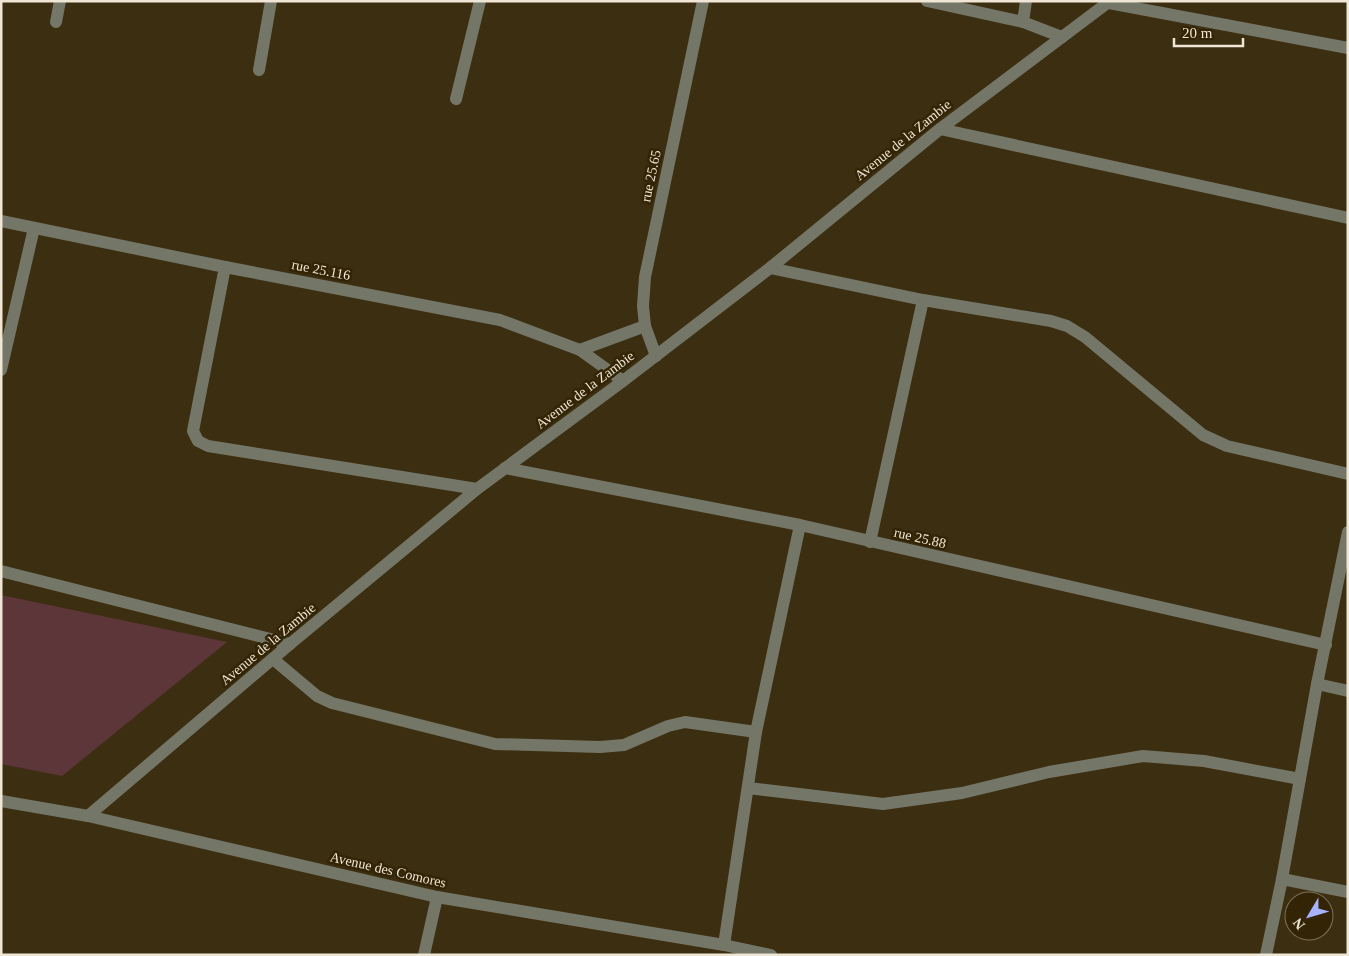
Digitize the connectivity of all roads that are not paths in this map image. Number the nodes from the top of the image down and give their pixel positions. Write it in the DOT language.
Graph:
graph roads {
  1 [pos="60,1"];
  2 [pos="271,1"];
  3 [pos="480,1"];
  4 [pos="703,1"];
  5 [pos="927,1"];
  6 [pos="1026,1"];
  7 [pos="1109,2"];
  8 [pos="56,22"];
  9 [pos="1023,22"];
  10 [pos="1062,37"];
  11 [pos="1348,48"];
  12 [pos="259,70"];
  13 [pos="456,99"];
  14 [pos="940,129"];
  15 [pos="1348,218"];
  16 [pos="1,221"];
  17 [pos="34,228"];
  18 [pos="225,267"];
  19 [pos="770,268"];
  20 [pos="923,300"];
  21 [pos="645,326"];
  22 [pos="580,350"];
  23 [pos="656,356"];
  24 [pos="1,370"];
  25 [pos="623,381"];
  26 [pos="505,468"];
  27 [pos="1348,474"];
  28 [pos="477,489"];
  29 [pos="800,525"];
  30 [pos="1348,532"];
  31 [pos="870,542"];
  32 [pos="1,571"];
  33 [pos="290,644"];
  34 [pos="1326,645"];
  35 [pos="273,659"];
  36 [pos="1318,684"];
  37 [pos="1348,691"];
  38 [pos="756,732"];
  39 [pos="1300,779"];
  40 [pos="748,788"];
  41 [pos="1,801"];
  42 [pos="88,816"];
  43 [pos="1282,878"];
  44 [pos="1348,892"];
  45 [pos="438,897"];
  46 [pos="724,945"];
  47 [pos="424,955"];
  48 [pos="770,955"];
  49 [pos="1266,955"];
  1 -- 8 [label="street"];
  2 -- 12 [label="street"];
  3 -- 13 [label="street"];
  4 -- 21 [label="street, rue 25.65"];
  5 -- 9 [label="street"];
  6 -- 9 [label="street"];
  7 -- 10 [label="street, Avenue de la Zambie"];
  7 -- 11 [label="street"];
  9 -- 10 [label="street"];
  10 -- 14 [label="street, Avenue de la Zambie"];
  14 -- 15 [label="street"];
  14 -- 19 [label="street, Avenue de la Zambie"];
  16 -- 17 [label="street, rue 25.116"];
  17 -- 18 [label="street, rue 25.116"];
  17 -- 24 [label="street"];
  18 -- 22 [label="street, rue 25.116"];
  18 -- 28 [label="street"];
  19 -- 20 [label="street"];
  19 -- 23 [label="street, Avenue de la Zambie"];
  20 -- 27 [label="street"];
  20 -- 31 [label="street"];
  21 -- 22 [label="street"];
  21 -- 23 [label="street, rue 25.65"];
  22 -- 25 [label="street, rue 25.116"];
  23 -- 25 [label="street, Avenue de la Zambie"];
  25 -- 26 [label="street, Avenue de la Zambie"];
  26 -- 28 [label="street, Avenue de la Zambie"];
  26 -- 29 [label="street, rue 25.88"];
  28 -- 33 [label="street, Avenue de la Zambie"];
  29 -- 31 [label="street, rue 25.88"];
  29 -- 38 [label="street"];
  30 -- 34 [label="street"];
  31 -- 34 [label="street, rue 25.88"];
  32 -- 33 [label="street"];
  33 -- 35 [label="street, Avenue de la Zambie"];
  34 -- 36 [label="street"];
  35 -- 38 [label="street"];
  35 -- 42 [label="street, Avenue de la Zambie"];
  36 -- 37 [label="street"];
  36 -- 39 [label="street"];
  38 -- 40 [label="street"];
  39 -- 40 [label="street"];
  39 -- 43 [label="street"];
  40 -- 46 [label="street"];
  41 -- 42 [label="street, Avenue des Comores"];
  42 -- 45 [label="street, Avenue des Comores"];
  43 -- 44 [label="street"];
  43 -- 49 [label="street"];
  45 -- 46 [label="street, Avenue des Comores"];
  45 -- 47 [label="street"];
  46 -- 48 [label="street, Avenue des Comores"];
}
